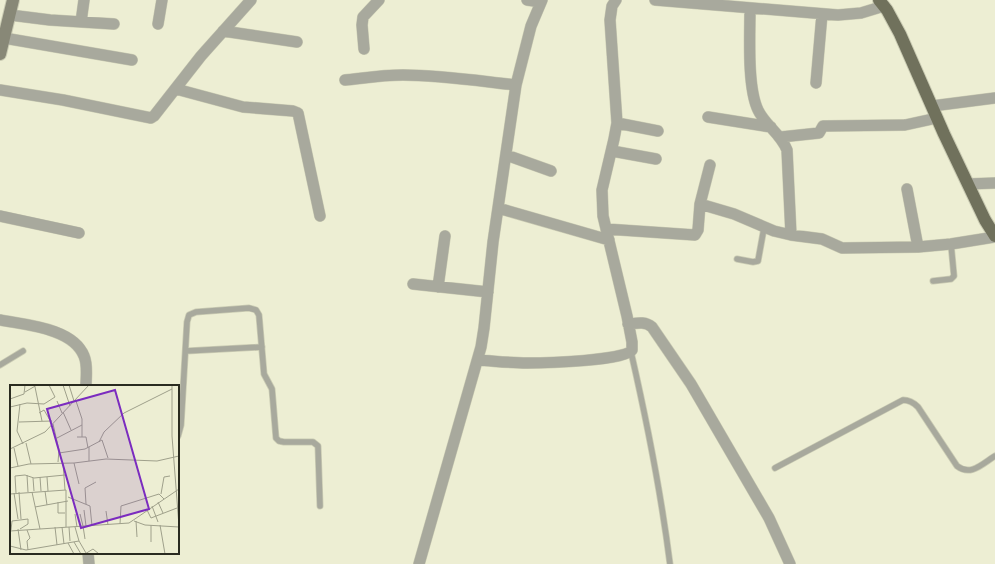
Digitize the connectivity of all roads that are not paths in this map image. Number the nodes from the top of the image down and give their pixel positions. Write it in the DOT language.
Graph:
graph roads {
  1 [pos="13,0"];
  2 [pos="84,0"];
  3 [pos="162,0"];
  4 [pos="251,0"];
  5 [pos="379,0"];
  6 [pos="527,0"];
  7 [pos="616,0"];
  8 [pos="655,0"];
  9 [pos="541,1"];
  10 [pos="681,1"];
  11 [pos="885,4"];
  12 [pos="746,5"];
  13 [pos="822,14"];
  14 [pos="6,18"];
  15 [pos="81,22"];
  16 [pos="114,24"];
  17 [pos="158,24"];
  18 [pos="223,31"];
  19 [pos="4,38"];
  20 [pos="297,42"];
  21 [pos="364,49"];
  22 [pos="0,54"];
  23 [pos="132,60"];
  24 [pos="345,80"];
  25 [pos="816,83"];
  26 [pos="516,85"];
  27 [pos="176,89"];
  28 [pos="0,90"];
  29 [pos="995,98"];
  30 [pos="932,106"];
  31 [pos="708,117"];
  32 [pos="937,118"];
  33 [pos="617,124"];
  34 [pos="771,127"];
  35 [pos="658,132"];
  36 [pos="780,137"];
  37 [pos="612,151"];
  38 [pos="506,155"];
  39 [pos="656,159"];
  40 [pos="710,165"];
  41 [pos="552,171"];
  42 [pos="995,183"];
  43 [pos="968,184"];
  44 [pos="907,189"];
  45 [pos="700,204"];
  46 [pos="498,208"];
  47 [pos="0,216"];
  48 [pos="320,216"];
  49 [pos="764,228"];
  50 [pos="994,232"];
  51 [pos="79,233"];
  52 [pos="608,234"];
  53 [pos="791,235"];
  54 [pos="445,236"];
  55 [pos="951,244"];
  56 [pos="918,247"];
  57 [pos="737,259"];
  58 [pos="933,281"];
  59 [pos="413,284"];
  60 [pos="438,287"];
  61 [pos="488,292"];
  62 [pos="0,320"];
  63 [pos="628,324"];
  64 [pos="262,347"];
  65 [pos="23,351"];
  66 [pos="186,351"];
  67 [pos="630,352"];
  68 [pos="478,360"];
  69 [pos="0,364"];
  70 [pos="86,385"];
  71 [pos="179,432"];
  72 [pos="995,456"];
  73 [pos="775,468"];
  74 [pos="320,506"];
  75 [pos="88,554"];
  76 [pos="89,564"];
  77 [pos="419,564"];
  78 [pos="670,564"];
  79 [pos="790,564"];
  1 -- 14 [label="street"];
  2 -- 15 [label="street"];
  3 -- 17 [label="street"];
  4 -- 18 [label="street"];
  5 -- 21 [label="street"];
  6 -- 9 [label="street"];
  7 -- 33 [label="street"];
  8 -- 10 [label="street"];
  9 -- 26 [label="street"];
  10 -- 12 [label="street"];
  11 -- 13 [label="street"];
  11 -- 30 [label="main road"];
  12 -- 13 [label="street"];
  12 -- 34 [label="street"];
  13 -- 25 [label="street"];
  14 -- 15 [label="street"];
  14 -- 19 [label="street"];
  15 -- 16 [label="street"];
  18 -- 20 [label="street"];
  18 -- 27 [label="street"];
  19 -- 22 [label="street"];
  19 -- 23 [label="street"];
  24 -- 26 [label="street"];
  26 -- 38 [label="street"];
  27 -- 28 [label="street"];
  27 -- 48 [label="street"];
  29 -- 30 [label="street"];
  30 -- 32 [label="main road"];
  31 -- 34 [label="street"];
  32 -- 36 [label="street"];
  32 -- 43 [label="main road"];
  33 -- 35 [label="street"];
  33 -- 37 [label="street"];
  34 -- 36 [label="street"];
  36 -- 53 [label="street"];
  37 -- 39 [label="street"];
  37 -- 52 [label="street"];
  38 -- 41 [label="street"];
  38 -- 46 [label="street"];
  40 -- 45 [label="street"];
  42 -- 43 [label="street"];
  43 -- 50 [label="main road"];
  44 -- 56 [label="street"];
  45 -- 49 [label="street"];
  45 -- 52 [label="street"];
  46 -- 52 [label="street"];
  46 -- 61 [label="street"];
  47 -- 51 [label="street"];
  49 -- 53 [label="street"];
  49 -- 57 [label="lane"];
  50 -- 55 [label="street"];
  52 -- 63 [label="street"];
  53 -- 56 [label="street"];
  54 -- 60 [label="street"];
  55 -- 56 [label="street"];
  55 -- 58 [label="lane"];
  59 -- 60 [label="street"];
  60 -- 61 [label="street"];
  61 -- 68 [label="street"];
  62 -- 70 [label="street"];
  63 -- 67 [label="street"];
  63 -- 79 [label="street"];
  64 -- 66 [label="lane"];
  64 -- 66 [label="lane"];
  64 -- 74 [label="lane"];
  65 -- 69 [label="lane"];
  66 -- 71 [label="lane"];
  67 -- 68 [label="street"];
  67 -- 78 [label="lane"];
  68 -- 77 [label="street"];
  72 -- 73 [label="lane"];
  75 -- 76 [label="street"];
}
